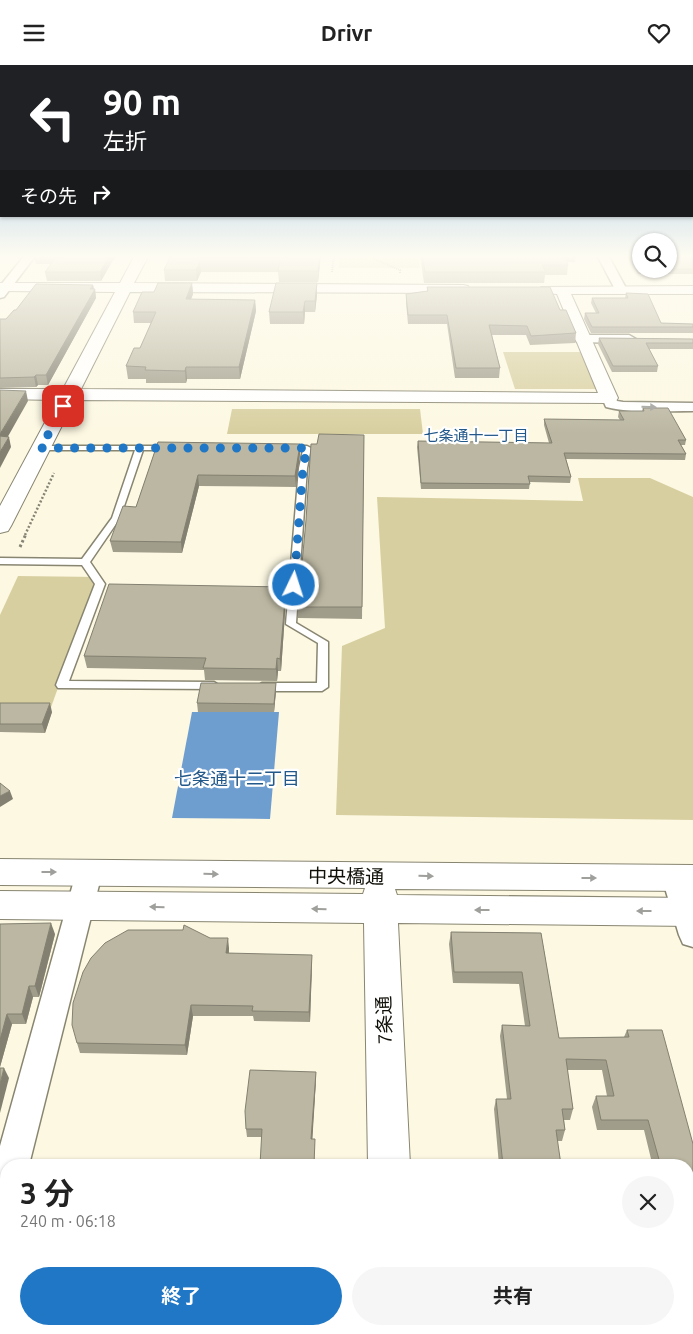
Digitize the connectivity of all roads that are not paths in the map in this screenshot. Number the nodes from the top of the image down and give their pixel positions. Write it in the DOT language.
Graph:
graph roads {
  1 [pos="112,314"];
  2 [pos="572,314"];
  3 [pos="582,339"];
  4 [pos="647,339"];
  5 [pos="0,394"];
  6 [pos="70,394"];
  7 [pos="608,398"];
  8 [pos="691,410"];
  9 [pos="41,448"];
  10 [pos="140,448"];
  11 [pos="180,448"];
  12 [pos="278,448"];
  13 [pos="0,526"];
  14 [pos="0,561"];
  15 [pos="85,562"];
  16 [pos="222,686"];
  17 [pos="252,687"];
  18 [pos="0,872"];
  19 [pos="89,873"];
  20 [pos="684,878"];
  21 [pos="380,893"];
  22 [pos="0,905"];
  23 [pos="80,906"];
  24 [pos="691,919"];
  25 [pos="14,1159"];
  26 [pos="388,1159"];
  1 -- 6 [label="street"];
  2 -- 3 [label="street"];
  3 -- 4 [label="street"];
  3 -- 7 [label="street"];
  5 -- 6 [label="street"];
  6 -- 7 [label="street"];
  6 -- 9 [label="street"];
  7 -- 8 [label="street, one-way"];
  9 -- 10 [label="lane"];
  9 -- 13 [label="street"];
  10 -- 11 [label="lane"];
  10 -- 15 [label="lane"];
  12 -- 17 [label="lane"];
  14 -- 15 [label="lane"];
  15 -- 16 [label="lane"];
  18 -- 19 [label="street, 中央橋通, one-way"];
  19 -- 21 [label="street, 中央橋通, one-way"];
  19 -- 23 [label="street"];
  21 -- 20 [label="street, 中央橋通, one-way"];
  20 -- 24 [label="street"];
  21 -- 23 [label="street, 中央橋通, one-way"];
  24 -- 21 [label="street, 中央橋通, one-way"];
  21 -- 26 [label="street, 7条通"];
  22 -- 23 [label="street, 中央橋通"];
  23 -- 25 [label="street"];
}
